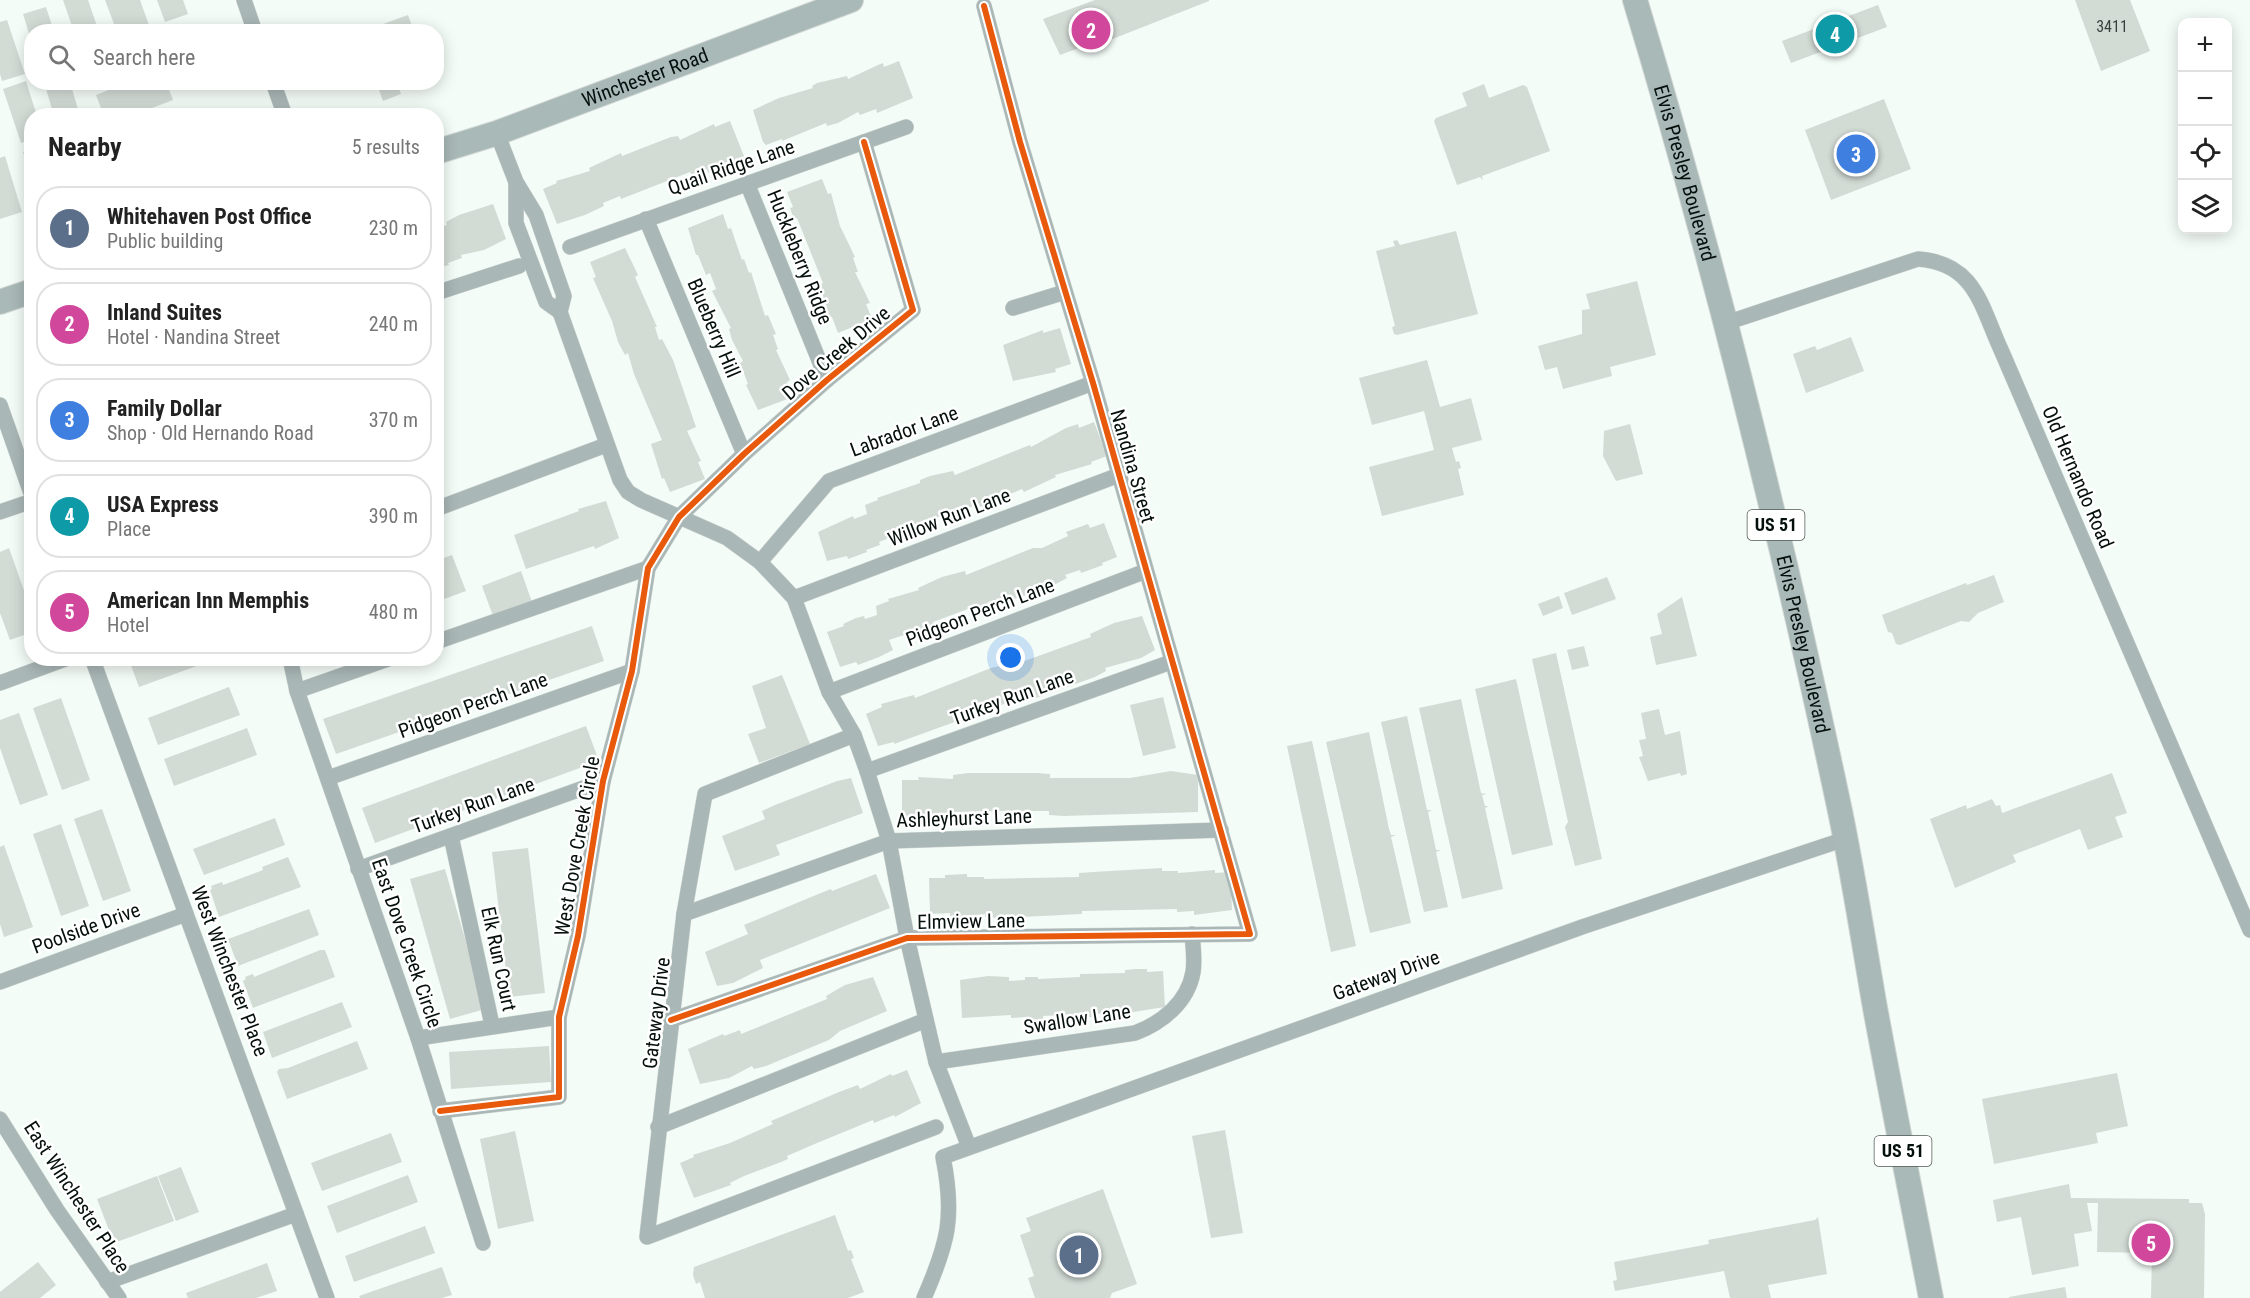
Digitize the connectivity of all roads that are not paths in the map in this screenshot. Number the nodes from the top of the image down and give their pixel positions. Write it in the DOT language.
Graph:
graph roads {
  1 [pos="244,0"];
  2 [pos="851,0"];
  3 [pos="1635,0"];
  4 [pos="984,6"];
  5 [pos="252,24"];
  6 [pos="276,90"];
  7 [pos="282,108"];
  8 [pos="906,127"];
  9 [pos="497,133"];
  10 [pos="864,142"];
  11 [pos="444,150"];
  12 [pos="516,182"];
  13 [pos="747,183"];
  14 [pos="645,219"];
  15 [pos="570,247"];
  16 [pos="550,255"];
  17 [pos="525,264"];
  18 [pos="444,290"];
  19 [pos="1065,292"];
  20 [pos="24,294"];
  21 [pos="0,302"];
  22 [pos="1013,309"];
  23 [pos="560,312"];
  24 [pos="1726,322"];
  25 [pos="827,380"];
  26 [pos="1093,383"];
  27 [pos="0,405"];
  28 [pos="606,446"];
  29 [pos="744,453"];
  30 [pos="24,473"];
  31 [pos="1119,475"];
  32 [pos="24,504"];
  33 [pos="444,506"];
  34 [pos="0,512"];
  35 [pos="679,516"];
  36 [pos="760,562"];
  37 [pos="648,568"];
  38 [pos="1146,571"];
  39 [pos="794,598"];
  40 [pos="444,639"];
  41 [pos="1171,662"];
  42 [pos="46,666"];
  43 [pos="95,666"];
  44 [pos="292,666"];
  45 [pos="368,666"];
  46 [pos="632,671"];
  47 [pos="0,683"];
  48 [pos="297,691"];
  49 [pos="829,692"];
  50 [pos="854,735"];
  51 [pos="867,771"];
  52 [pos="328,778"];
  53 [pos="603,781"];
  54 [pos="1221,830"];
  55 [pos="451,836"];
  56 [pos="1845,839"];
  57 [pos="889,841"];
  58 [pos="358,868"];
  59 [pos="186,914"];
  60 [pos="684,914"];
  61 [pos="2250,930"];
  62 [pos="1192,934"];
  63 [pos="1250,934"];
  64 [pos="907,938"];
  65 [pos="0,982"];
  66 [pos="559,1017"];
  67 [pos="671,1020"];
  68 [pos="926,1020"];
  69 [pos="492,1025"];
  70 [pos="418,1038"];
  71 [pos="936,1062"];
  72 [pos="440,1111"];
  73 [pos="0,1119"];
  74 [pos="658,1127"];
  75 [pos="936,1127"];
  76 [pos="969,1148"];
  77 [pos="296,1214"];
  78 [pos="483,1243"];
  79 [pos="107,1282"];
  80 [pos="119,1298"];
  81 [pos="327,1298"];
  82 [pos="924,1298"];
  83 [pos="1931,1298"];
  1 -- 5 [label="street"];
  2 -- 9 [label="main road, Winchester Road"];
  3 -- 24 [label="main road, Elvis Presley Boulevard / US 51"];
  4 -- 19 [label="street, Nandina Street"];
  6 -- 7 [label="street"];
  8 -- 10 [label="street, Quail Ridge Lane"];
  9 -- 11 [label="main road, Winchester Road"];
  9 -- 12 [label="street"];
  10 -- 13 [label="street, Quail Ridge Lane"];
  10 -- 25 [label="street, Dove Creek Drive"];
  12 -- 16 [label="street"];
  12 -- 17 [label="street"];
  13 -- 14 [label="street, Quail Ridge Lane"];
  13 -- 25 [label="street, Huckleberry Ridge"];
  14 -- 15 [label="street, Quail Ridge Lane"];
  14 -- 29 [label="street, Blueberry Hill"];
  16 -- 17 [label="street"];
  16 -- 23 [label="street"];
  17 -- 18 [label="street"];
  17 -- 23 [label="street"];
  19 -- 22 [label="street"];
  19 -- 26 [label="street, Nandina Street"];
  20 -- 21 [label="main road"];
  23 -- 28 [label="street"];
  24 -- 56 [label="main road, Elvis Presley Boulevard / US 51"];
  24 -- 61 [label="street, Old Hernando Road"];
  25 -- 29 [label="street, Dove Creek Drive"];
  26 -- 31 [label="street, Nandina Street"];
  26 -- 36 [label="street, Labrador Lane"];
  27 -- 30 [label="street"];
  28 -- 33 [label="street"];
  28 -- 35 [label="street"];
  29 -- 35 [label="street, Dove Creek Drive"];
  31 -- 38 [label="street, Nandina Street"];
  31 -- 39 [label="street, Willow Run Lane"];
  32 -- 34 [label="street"];
  35 -- 36 [label="street"];
  35 -- 37 [label="street, West Dove Creek Circle"];
  36 -- 39 [label="street"];
  37 -- 40 [label="street"];
  37 -- 46 [label="street, West Dove Creek Circle"];
  38 -- 41 [label="street, Nandina Street"];
  38 -- 49 [label="street, Pidgeon Perch Lane"];
  39 -- 49 [label="street"];
  41 -- 51 [label="street, Turkey Run Lane"];
  41 -- 54 [label="street, Nandina Street"];
  42 -- 47 [label="street"];
  43 -- 59 [label="street, West Winchester Place"];
  44 -- 48 [label="street, East Dove Creek Circle"];
  45 -- 48 [label="street"];
  46 -- 52 [label="street, Pidgeon Perch Lane"];
  46 -- 53 [label="street, West Dove Creek Circle"];
  48 -- 52 [label="street, East Dove Creek Circle"];
  49 -- 50 [label="street"];
  50 -- 51 [label="street"];
  50 -- 60 [label="street, Gateway Drive"];
  51 -- 57 [label="street"];
  52 -- 58 [label="street, East Dove Creek Circle"];
  53 -- 55 [label="street, Turkey Run Lane"];
  53 -- 66 [label="street, West Dove Creek Circle"];
  54 -- 57 [label="street, Ashleyhurst Lane"];
  54 -- 63 [label="street, Nandina Street"];
  55 -- 58 [label="street, Turkey Run Lane"];
  55 -- 69 [label="street, Elk Run Court"];
  56 -- 76 [label="street, Gateway Drive"];
  56 -- 83 [label="main road, Elvis Presley Boulevard / US 51"];
  57 -- 60 [label="street, Ashleyhurst Lane"];
  57 -- 64 [label="street"];
  58 -- 70 [label="street, East Dove Creek Circle"];
  59 -- 65 [label="street, Poolside Drive"];
  59 -- 77 [label="street, West Winchester Place"];
  60 -- 67 [label="street, Gateway Drive"];
  62 -- 63 [label="street, Elmview Lane"];
  62 -- 64 [label="street, Elmview Lane"];
  62 -- 71 [label="street, Swallow Lane"];
  64 -- 67 [label="street, Elmview Lane"];
  64 -- 68 [label="street"];
  66 -- 69 [label="street, Elk Run Court"];
  66 -- 72 [label="street, West Dove Creek Circle"];
  67 -- 74 [label="street, Gateway Drive"];
  68 -- 71 [label="street"];
  68 -- 74 [label="street"];
  69 -- 70 [label="street"];
  70 -- 72 [label="street, East Dove Creek Circle"];
  71 -- 76 [label="street"];
  72 -- 78 [label="street, East Dove Creek Circle"];
  73 -- 79 [label="street, East Winchester Place"];
  74 -- 75 [label="street, Gateway Drive"];
  76 -- 82 [label="street, Gateway Drive"];
  77 -- 79 [label="street"];
  77 -- 81 [label="street, West Winchester Place"];
  79 -- 80 [label="street, East Winchester Place"];
}
